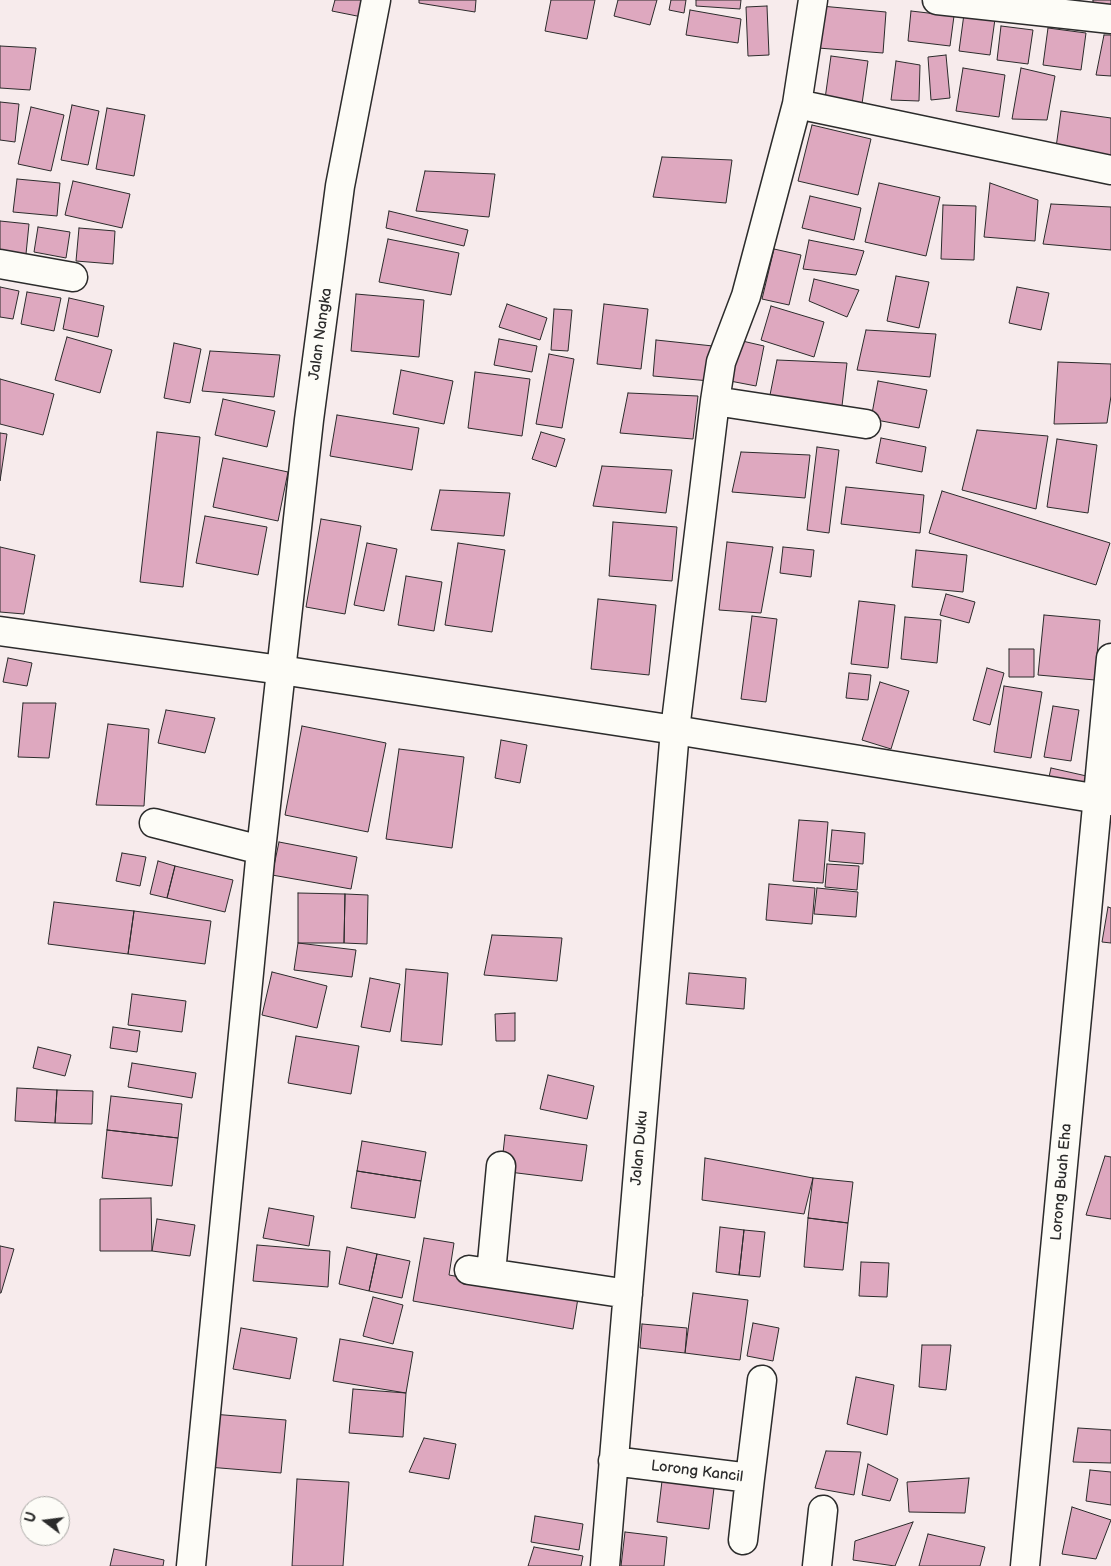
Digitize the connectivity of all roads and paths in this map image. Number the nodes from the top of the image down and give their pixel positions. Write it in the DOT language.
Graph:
graph roads {
  1 [pos="376,0"];
  2 [pos="813,0"];
  3 [pos="937,0"];
  4 [pos="1111,19"];
  5 [pos="797,104"];
  6 [pos="1111,170"];
  7 [pos="0,264"];
  8 [pos="73,277"];
  9 [pos="715,401"];
  10 [pos="866,424"];
  11 [pos="0,631"];
  12 [pos="1111,658"];
  13 [pos="281,670"];
  14 [pos="675,730"];
  15 [pos="1104,800"];
  16 [pos="154,822"];
  17 [pos="261,850"];
  18 [pos="501,1166"];
  19 [pos="628,1294"];
  20 [pos="762,1380"];
  21 [pos="613,1461"];
  22 [pos="750,1478"];
  23 [pos="823,1510"];
  24 [pos="743,1540"];
  25 [pos="191,1566"];
  26 [pos="604,1566"];
  27 [pos="817,1566"];
  28 [pos="1025,1566"];
  1 -- 13 [label="street, Jalan Nangka"];
  2 -- 5 [label="street, Jalan Duku"];
  3 -- 4 [label="street"];
  5 -- 6 [label="street"];
  5 -- 9 [label="street, Jalan Duku"];
  7 -- 8 [label="street"];
  9 -- 10 [label="street"];
  9 -- 14 [label="street, Jalan Duku"];
  11 -- 13 [label="street"];
  12 -- 15 [label="street, Lorong Buah Eha"];
  13 -- 14 [label="street"];
  13 -- 17 [label="street, Jalan Nangka"];
  14 -- 15 [label="street"];
  14 -- 19 [label="street, Jalan Duku"];
  15 -- 28 [label="street, Lorong Buah Eha"];
  16 -- 17 [label="street"];
  17 -- 25 [label="street, Jalan Nangka"];
  18 -- 19 [label="street"];
  19 -- 21 [label="street, Jalan Duku"];
  20 -- 22 [label="street"];
  21 -- 22 [label="street, Lorong Kancil"];
  21 -- 26 [label="street, Jalan Duku"];
  22 -- 24 [label="street, Lorong Kancil"];
  23 -- 27 [label="street"];
}
